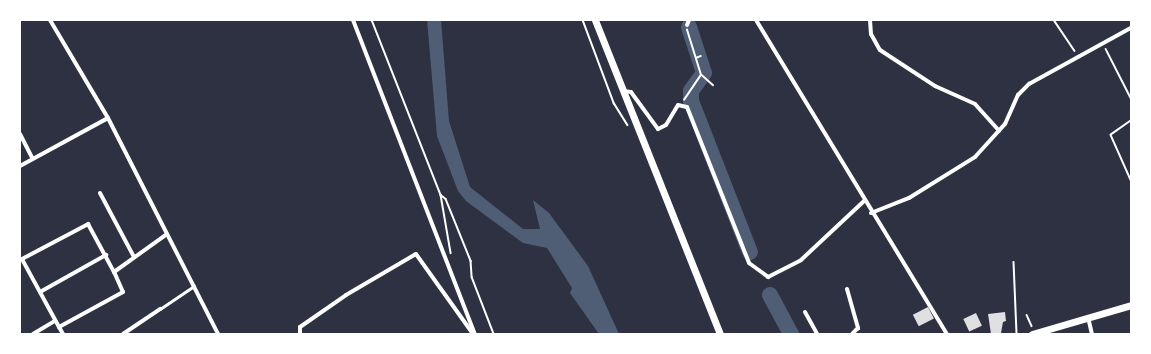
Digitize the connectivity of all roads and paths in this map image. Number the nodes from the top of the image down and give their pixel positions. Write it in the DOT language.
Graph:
graph roads {
  1 [pos="50,20"];
  2 [pos="353,20"];
  3 [pos="372,20"];
  4 [pos="583,20"];
  5 [pos="595,20"];
  6 [pos="756,20"];
  7 [pos="870,20"];
  8 [pos="1054,20"];
  9 [pos="688,22"];
  10 [pos="1131,28"];
  11 [pos="1102,42"];
  12 [pos="701,56"];
  13 [pos="1078,56"];
  14 [pos="696,58"];
  15 [pos="701,75"];
  16 [pos="713,85"];
  17 [pos="622,92"];
  18 [pos="1131,98"];
  19 [pos="683,104"];
  20 [pos="108,118"];
  21 [pos="1131,121"];
  22 [pos="999,131"];
  23 [pos="20,134"];
  24 [pos="638,134"];
  25 [pos="34,159"];
  26 [pos="20,166"];
  27 [pos="1131,180"];
  28 [pos="100,193"];
  29 [pos="441,195"];
  30 [pos="864,201"];
  31 [pos="871,213"];
  32 [pos="167,234"];
  33 [pos="106,255"];
  34 [pos="134,257"];
  35 [pos="1014,262"];
  36 [pos="449,266"];
  37 [pos="114,272"];
  38 [pos="194,286"];
  39 [pos="847,289"];
  40 [pos="40,292"];
  41 [pos="1131,305"];
  42 [pos="160,309"];
  43 [pos="805,312"];
  44 [pos="1027,315"];
  45 [pos="1088,317"];
  46 [pos="55,321"];
  47 [pos="59,327"];
  48 [pos="33,334"];
  49 [pos="63,334"];
  50 [pos="123,334"];
  51 [pos="218,334"];
  52 [pos="300,334"];
  53 [pos="474,334"];
  54 [pos="494,334"];
  55 [pos="720,334"];
  56 [pos="817,334"];
  57 [pos="852,334"];
  58 [pos="947,334"];
  59 [pos="1017,334"];
  60 [pos="1033,334"];
  61 [pos="1092,334"];
  1 -- 20 [label="street"];
  2 -- 36 [label="street"];
  3 -- 29 [label="path"];
  4 -- 24 [label="path"];
  5 -- 17 [label="main road"];
  6 -- 30 [label="street"];
  7 -- 22 [label="street"];
  8 -- 13 [label="path"];
  9 -- 14 [label="path"];
  10 -- 11 [label="street"];
  11 -- 13 [label="street"];
  11 -- 18 [label="path"];
  12 -- 14 [label="path"];
  13 -- 22 [label="street"];
  14 -- 15 [label="path"];
  15 -- 16 [label="path"];
  15 -- 19 [label="path"];
  17 -- 19 [label="street"];
  17 -- 24 [label="main road"];
  19 -- 30 [label="street"];
  20 -- 25 [label="street"];
  20 -- 32 [label="street"];
  21 -- 27 [label="path"];
  22 -- 31 [label="street"];
  23 -- 25 [label="street"];
  24 -- 55 [label="main road"];
  25 -- 26 [label="street"];
  28 -- 34 [label="street"];
  29 -- 36 [label="path"];
  29 -- 54 [label="path"];
  30 -- 31 [label="street"];
  31 -- 58 [label="street"];
  32 -- 34 [label="street"];
  32 -- 38 [label="street"];
  33 -- 37 [label="street"];
  33 -- 40 [label="street"];
  33 -- 40 [label="street"];
  34 -- 37 [label="street"];
  35 -- 59 [label="path"];
  36 -- 53 [label="street"];
  37 -- 47 [label="street"];
  38 -- 42 [label="lane"];
  38 -- 51 [label="street"];
  39 -- 57 [label="street"];
  40 -- 46 [label="street"];
  41 -- 45 [label="main road"];
  42 -- 50 [label="street"];
  43 -- 56 [label="street"];
  44 -- 60 [label="path"];
  45 -- 60 [label="main road"];
  45 -- 61 [label="street"];
  46 -- 47 [label="street"];
  46 -- 48 [label="street"];
  47 -- 49 [label="street"];
  52 -- 53 [label="street"];
}
